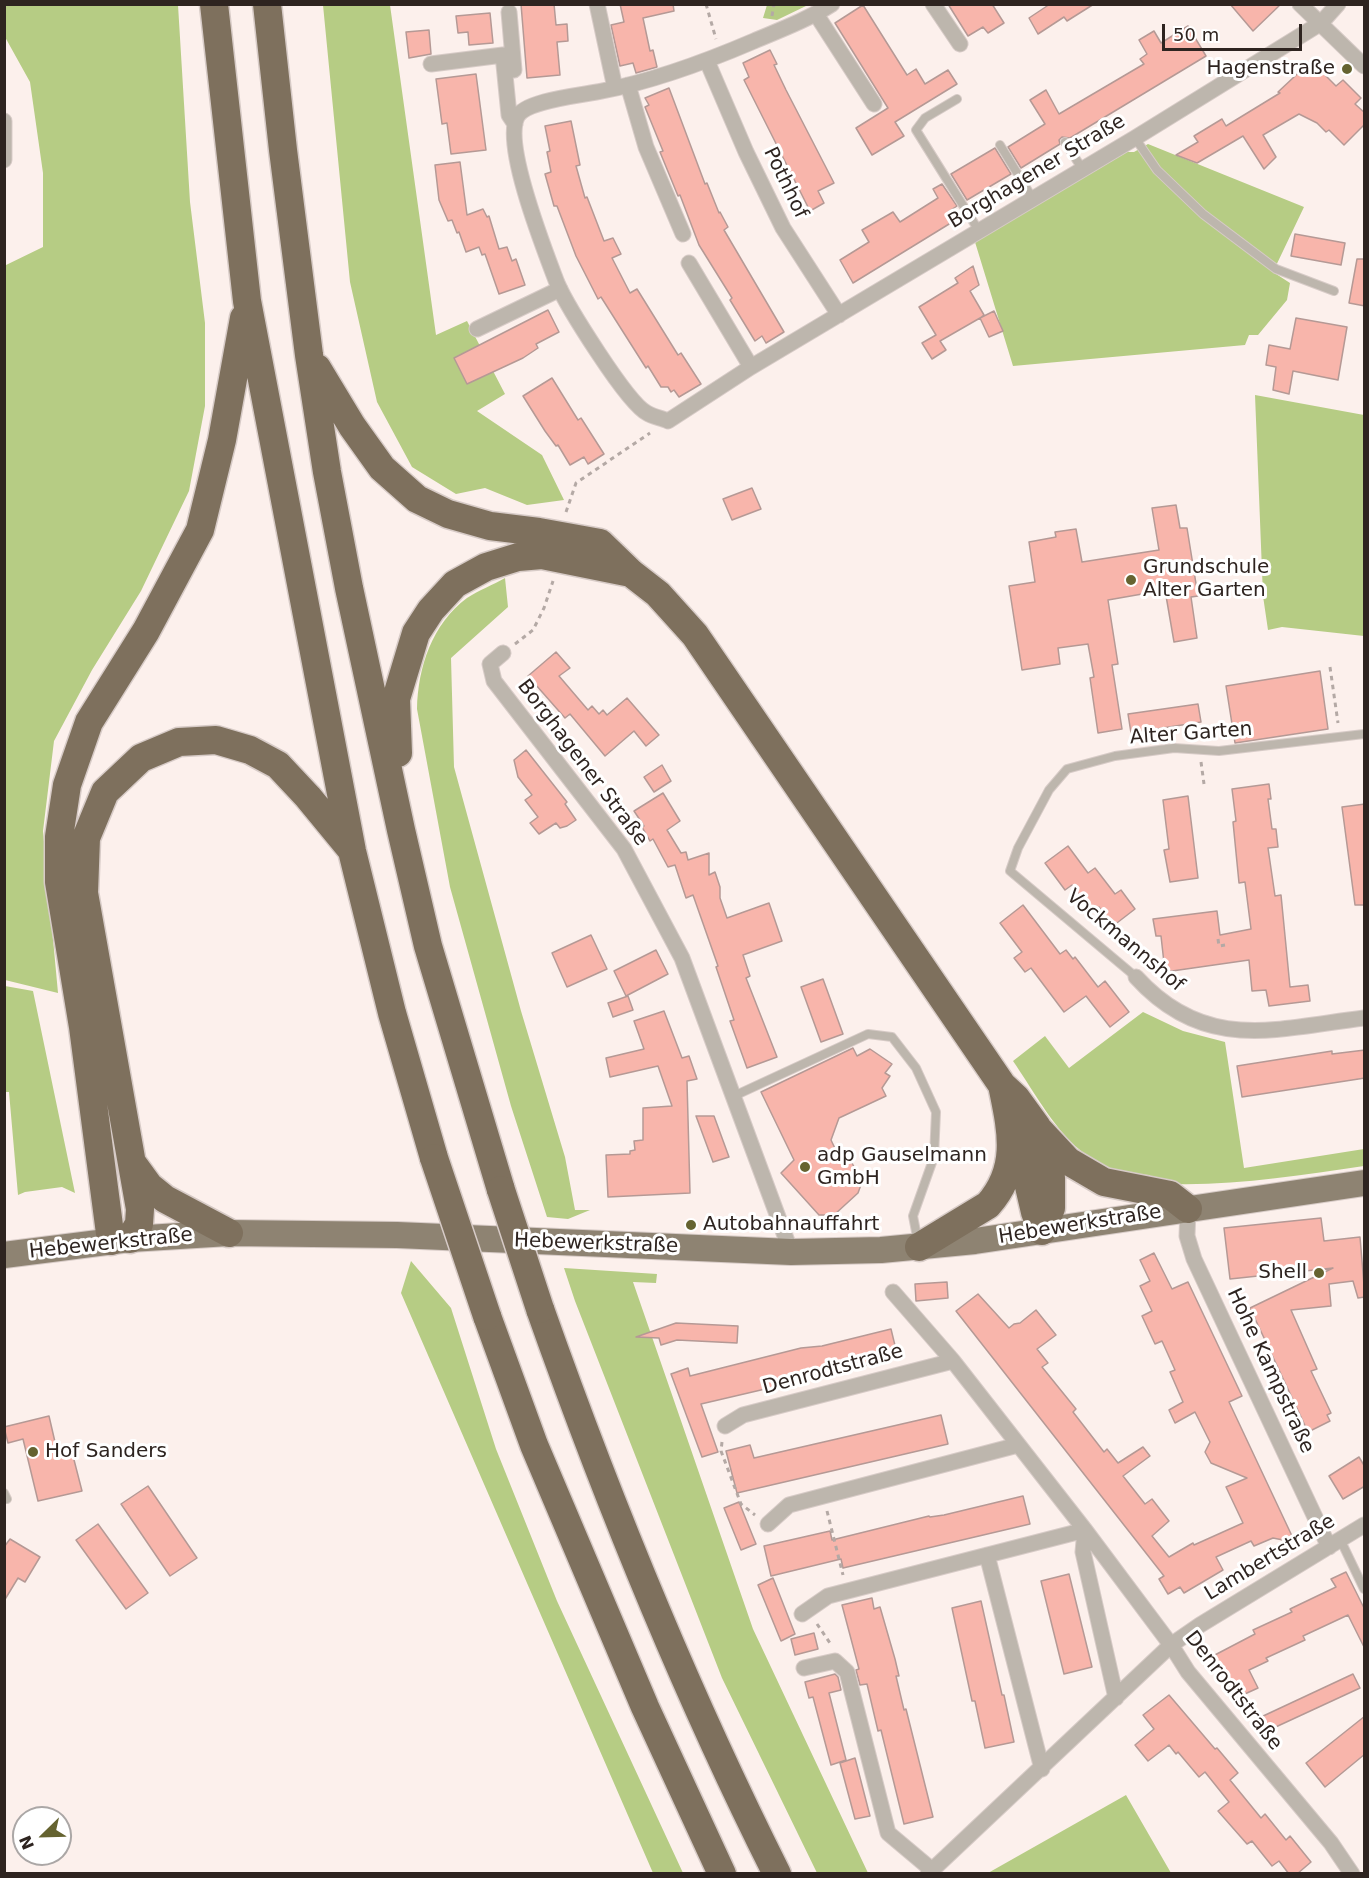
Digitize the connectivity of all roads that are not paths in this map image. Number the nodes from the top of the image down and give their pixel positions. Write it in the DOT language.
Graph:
graph roads {
  1 [pos="214,4"];
  2 [pos="267,4"];
  3 [pos="597,4"];
  4 [pos="832,4"];
  5 [pos="933,4"];
  6 [pos="1300,4"];
  7 [pos="1338,4"];
  8 [pos="509,12"];
  9 [pos="816,14"];
  10 [pos="1321,23"];
  11 [pos="960,44"];
  12 [pos="714,58"];
  13 [pos="431,64"];
  14 [pos="1365,66"];
  15 [pos="622,87"];
  16 [pos="957,99"];
  17 [pos="874,104"];
  18 [pos="518,117"];
  19 [pos="4,121"];
  20 [pos="1135,138"];
  21 [pos="1065,142"];
  22 [pos="1000,146"];
  23 [pos="4,160"];
  24 [pos="1083,170"];
  25 [pos="1033,199"];
  26 [pos="979,231"];
  27 [pos="683,234"];
  28 [pos="689,263"];
  29 [pos="560,289"];
  30 [pos="1334,291"];
  31 [pos="247,301"];
  32 [pos="839,315"];
  33 [pos="477,329"];
  34 [pos="309,354"];
  35 [pos="751,367"];
  36 [pos="632,573"];
  37 [pos="503,653"];
  38 [pos="1365,734"];
  39 [pos="400,830"];
  40 [pos="352,851"];
  41 [pos="1010,871"];
  42 [pos="1136,977"];
  43 [pos="1365,1018"];
  44 [pos="1004,1095"];
  45 [pos="734,1096"];
  46 [pos="1036,1127"];
  47 [pos="133,1164"];
  48 [pos="1365,1183"];
  49 [pos="1188,1209"];
  50 [pos="1042,1230"];
  51 [pos="229,1233"];
  52 [pos="121,1240"];
  53 [pos="919,1247"];
  54 [pos="791,1252"];
  55 [pos="4,1255"];
  56 [pos="893,1292"];
  57 [pos="953,1361"];
  58 [pos="725,1426"];
  59 [pos="1018,1445"];
  60 [pos="768,1524"];
  61 [pos="1365,1525"];
  62 [pos="1085,1530"];
  63 [pos="1335,1543"];
  64 [pos="987,1555"];
  65 [pos="1365,1589"];
  66 [pos="804,1612"];
  67 [pos="1171,1645"];
  68 [pos="804,1668"];
  69 [pos="1116,1698"];
  70 [pos="1042,1769"];
  71 [pos="930,1872"];
  72 [pos="722,1874"];
  73 [pos="777,1874"];
  74 [pos="1353,1874"];
  1 -- 31 [label="highway"];
  2 -- 34 [label="highway"];
  3 -- 15 [label="street"];
  4 -- 9 [label="street"];
  5 -- 11 [label="street"];
  6 -- 10 [label="street"];
  7 -- 10 [label="street, Borghagener Straße"];
  8 -- 18 [label="street"];
  9 -- 12 [label="street"];
  9 -- 17 [label="street"];
  10 -- 14 [label="street"];
  10 -- 20 [label="street, Borghagener Straße"];
  12 -- 15 [label="street"];
  12 -- 32 [label="street, Pothhof"];
  13 -- 18 [label="street"];
  15 -- 18 [label="street"];
  15 -- 27 [label="street"];
  16 -- 26 [label="lane"];
  18 -- 29 [label="street"];
  19 -- 23 [label="street"];
  20 -- 24 [label="street, Borghagener Straße"];
  20 -- 30 [label="lane"];
  21 -- 24 [label="lane"];
  22 -- 25 [label="lane"];
  24 -- 25 [label="street, Borghagener Straße"];
  25 -- 26 [label="street, Borghagener Straße"];
  26 -- 32 [label="street, Borghagener Straße"];
  28 -- 35 [label="street"];
  29 -- 33 [label="street"];
  29 -- 35 [label="street, Borghagener Straße"];
  31 -- 40 [label="highway"];
  31 -- 52 [label="highway"];
  32 -- 35 [label="street, Borghagener Straße"];
  34 -- 36 [label="highway"];
  34 -- 39 [label="highway"];
  36 -- 39 [label="highway"];
  36 -- 44 [label="highway"];
  37 -- 45 [label="street, Borghagener Straße"];
  38 -- 41 [label="lane, Alter Garten"];
  39 -- 73 [label="highway, bridge"];
  40 -- 47 [label="highway"];
  40 -- 72 [label="highway, bridge"];
  41 -- 42 [label="lane, Vockmannshof"];
  42 -- 43 [label="street, Vockmannshof"];
  44 -- 46 [label="highway"];
  44 -- 50 [label="highway"];
  44 -- 53 [label="highway"];
  45 -- 53 [label="lane"];
  45 -- 54 [label="street, Borghagener Straße"];
  46 -- 49 [label="highway"];
  46 -- 50 [label="highway"];
  47 -- 51 [label="highway"];
  47 -- 52 [label="highway"];
  48 -- 49 [label="main road, Hebewerkstraße"];
  49 -- 50 [label="main road, Hebewerkstraße"];
  49 -- 63 [label="street, Hohe Kampstraße"];
  50 -- 53 [label="main road, Hebewerkstraße"];
  51 -- 52 [label="main road, Hebewerkstraße"];
  51 -- 54 [label="main road, Hebewerkstraße"];
  52 -- 55 [label="main road, Hebewerkstraße"];
  53 -- 54 [label="main road, Hebewerkstraße"];
  56 -- 57 [label="street, Denrodtstraße"];
  57 -- 58 [label="street, Denrodtstraße"];
  57 -- 59 [label="street, Denrodtstraße"];
  59 -- 60 [label="street"];
  59 -- 62 [label="street, Denrodtstraße"];
  61 -- 63 [label="street, Lambertstraße"];
  62 -- 64 [label="street"];
  62 -- 67 [label="street, Denrodtstraße"];
  62 -- 69 [label="street"];
  63 -- 65 [label="lane"];
  63 -- 67 [label="street, Lambertstraße"];
  64 -- 66 [label="street"];
  64 -- 70 [label="street"];
  67 -- 69 [label="street, Lambertstraße"];
  67 -- 74 [label="street, Denrodtstraße"];
  68 -- 71 [label="street, Lambertstraße"];
  69 -- 70 [label="street, Lambertstraße"];
  70 -- 71 [label="street, Lambertstraße"];
}
